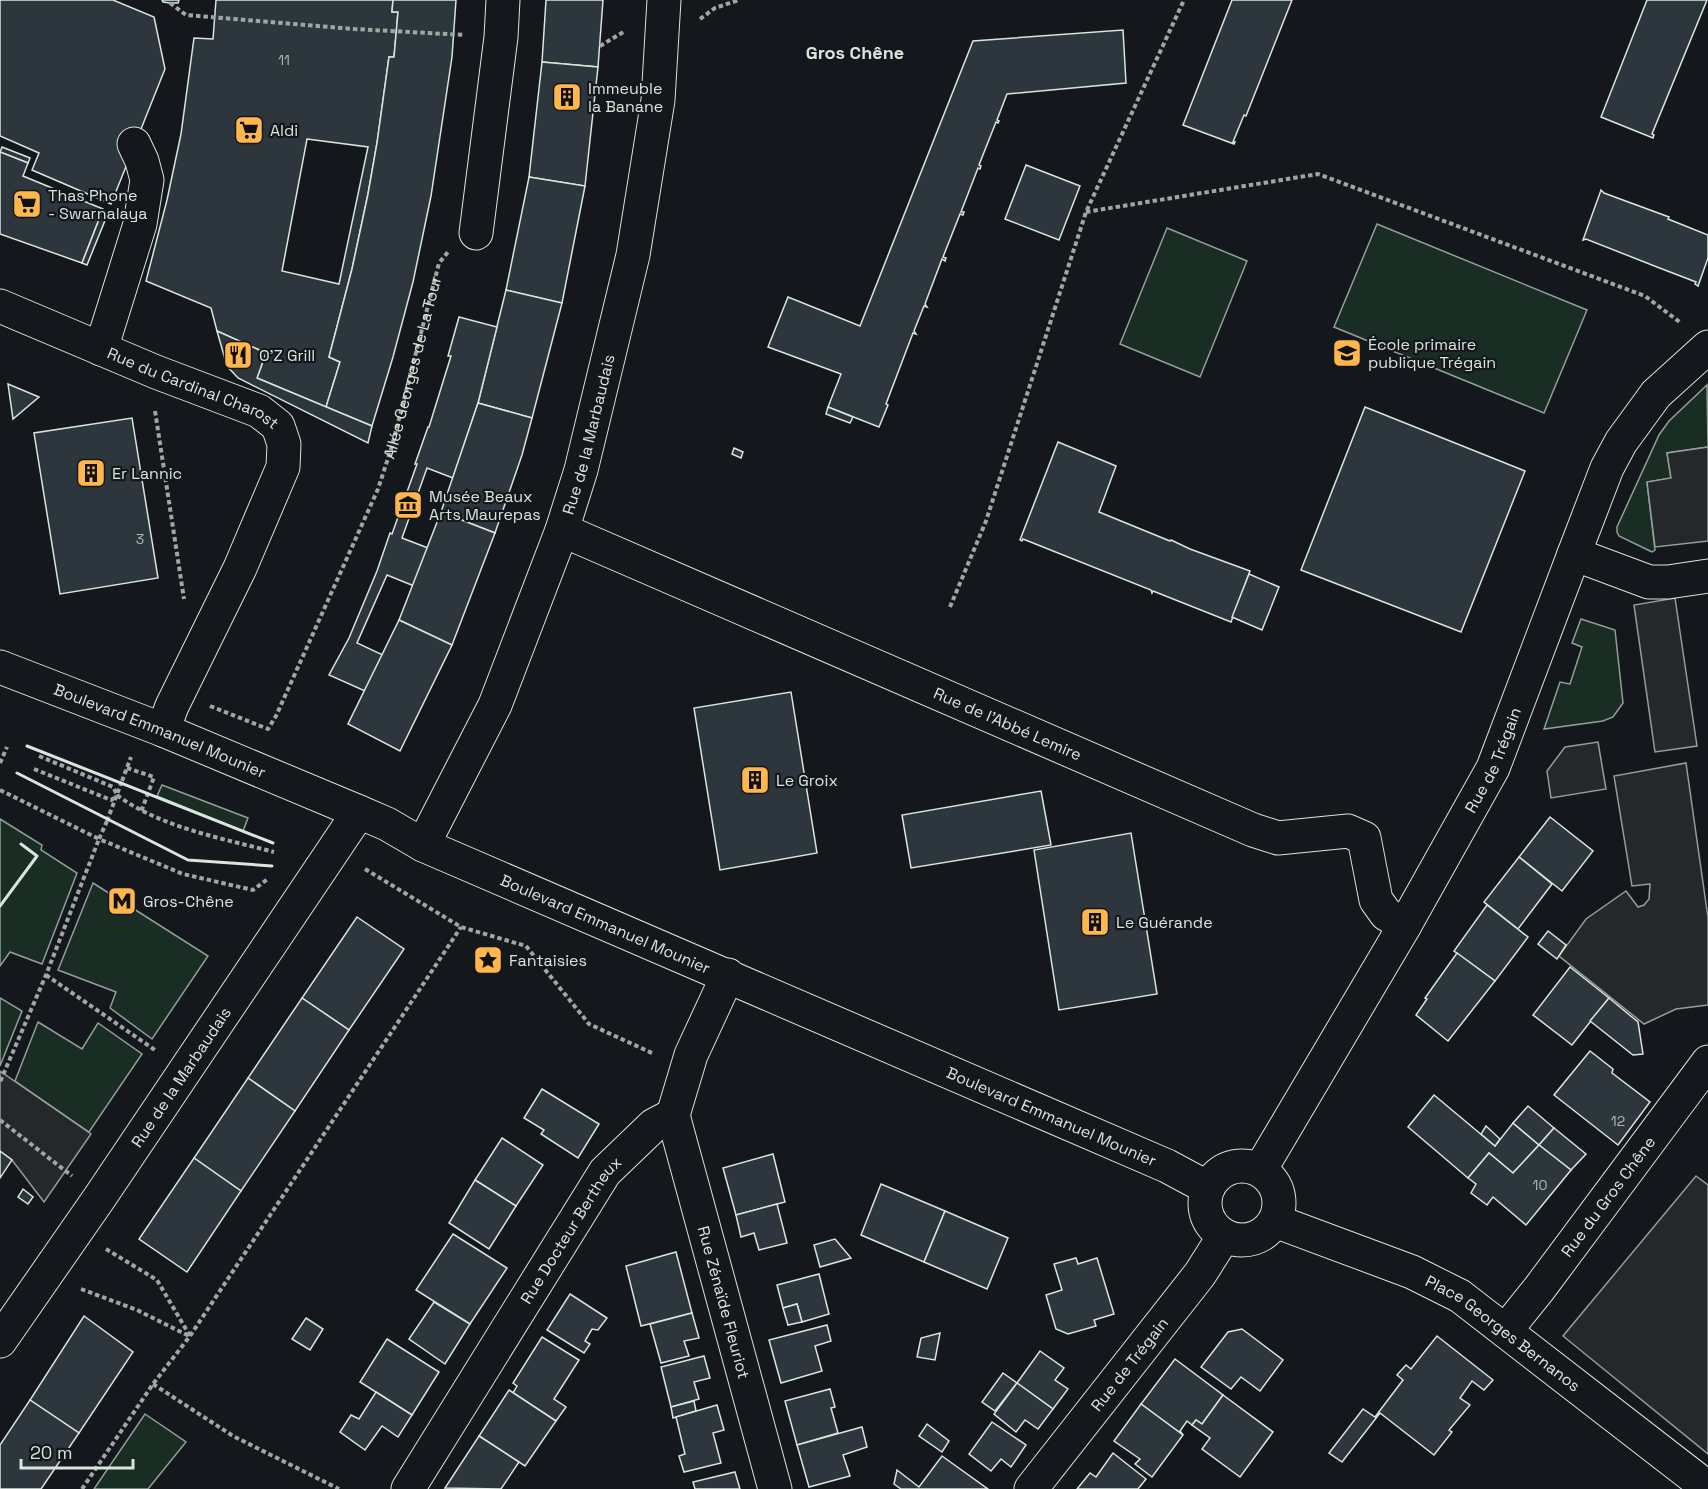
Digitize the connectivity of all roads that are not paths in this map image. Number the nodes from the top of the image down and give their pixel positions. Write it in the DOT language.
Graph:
graph roads {
  1 [pos="503,0"];
  2 [pos="664,0"];
  3 [pos="134,144"];
  4 [pos="476,233"];
  5 [pos="0,306"];
  6 [pos="1699,338"];
  7 [pos="101,349"];
  8 [pos="562,530"];
  9 [pos="1574,554"];
  10 [pos="1708,576"];
  11 [pos="0,667"];
  12 [pos="163,730"];
  13 [pos="359,812"];
  14 [pos="423,845"];
  15 [pos="1406,925"];
  16 [pos="728,975"];
  17 [pos="1708,1062"];
  18 [pos="673,1114"];
  19 [pos="1260,1170"];
  20 [pos="1208,1188"];
  21 [pos="1275,1221"];
  22 [pos="1224,1236"];
  23 [pos="1506,1330"];
  24 [pos="0,1341"];
  25 [pos="1708,1488"];
  26 [pos="408,1489"];
  27 [pos="775,1489"];
  28 [pos="1031,1489"];
  1 -- 4 [label="street"];
  2 -- 8 [label="street, Rue de la Marbaudais"];
  3 -- 7 [label="street"];
  5 -- 7 [label="street, Rue du Cardinal Charost"];
  6 -- 9 [label="street, Rue de Trégain"];
  7 -- 12 [label="street, Rue du Cardinal Charost"];
  8 -- 14 [label="street, Rue de la Marbaudais"];
  8 -- 15 [label="street, Rue de l'Abbé Lemire"];
  9 -- 10 [label="street"];
  9 -- 15 [label="street, Rue de Trégain"];
  11 -- 12 [label="street, Boulevard Emmanuel Mounier"];
  12 -- 13 [label="street, Boulevard Emmanuel Mounier"];
  13 -- 14 [label="street, Boulevard Emmanuel Mounier"];
  13 -- 24 [label="street, Rue de la Marbaudais"];
  14 -- 16 [label="street, Boulevard Emmanuel Mounier"];
  15 -- 19 [label="street, Rue de Trégain"];
  16 -- 18 [label="street"];
  16 -- 20 [label="street, Boulevard Emmanuel Mounier"];
  17 -- 23 [label="street, Rue du Gros Chêne"];
  18 -- 26 [label="street, Rue Docteur Bertheux"];
  18 -- 27 [label="street, Rue Zénaïde Fleuriot"];
  19 -- 20 [label="street"];
  19 -- 21 [label="street"];
  20 -- 22 [label="street"];
  21 -- 22 [label="street"];
  21 -- 23 [label="street, Place Georges Bernanos"];
  22 -- 28 [label="street, Rue de Trégain"];
  23 -- 25 [label="street, Place Georges Bernanos"];
}
